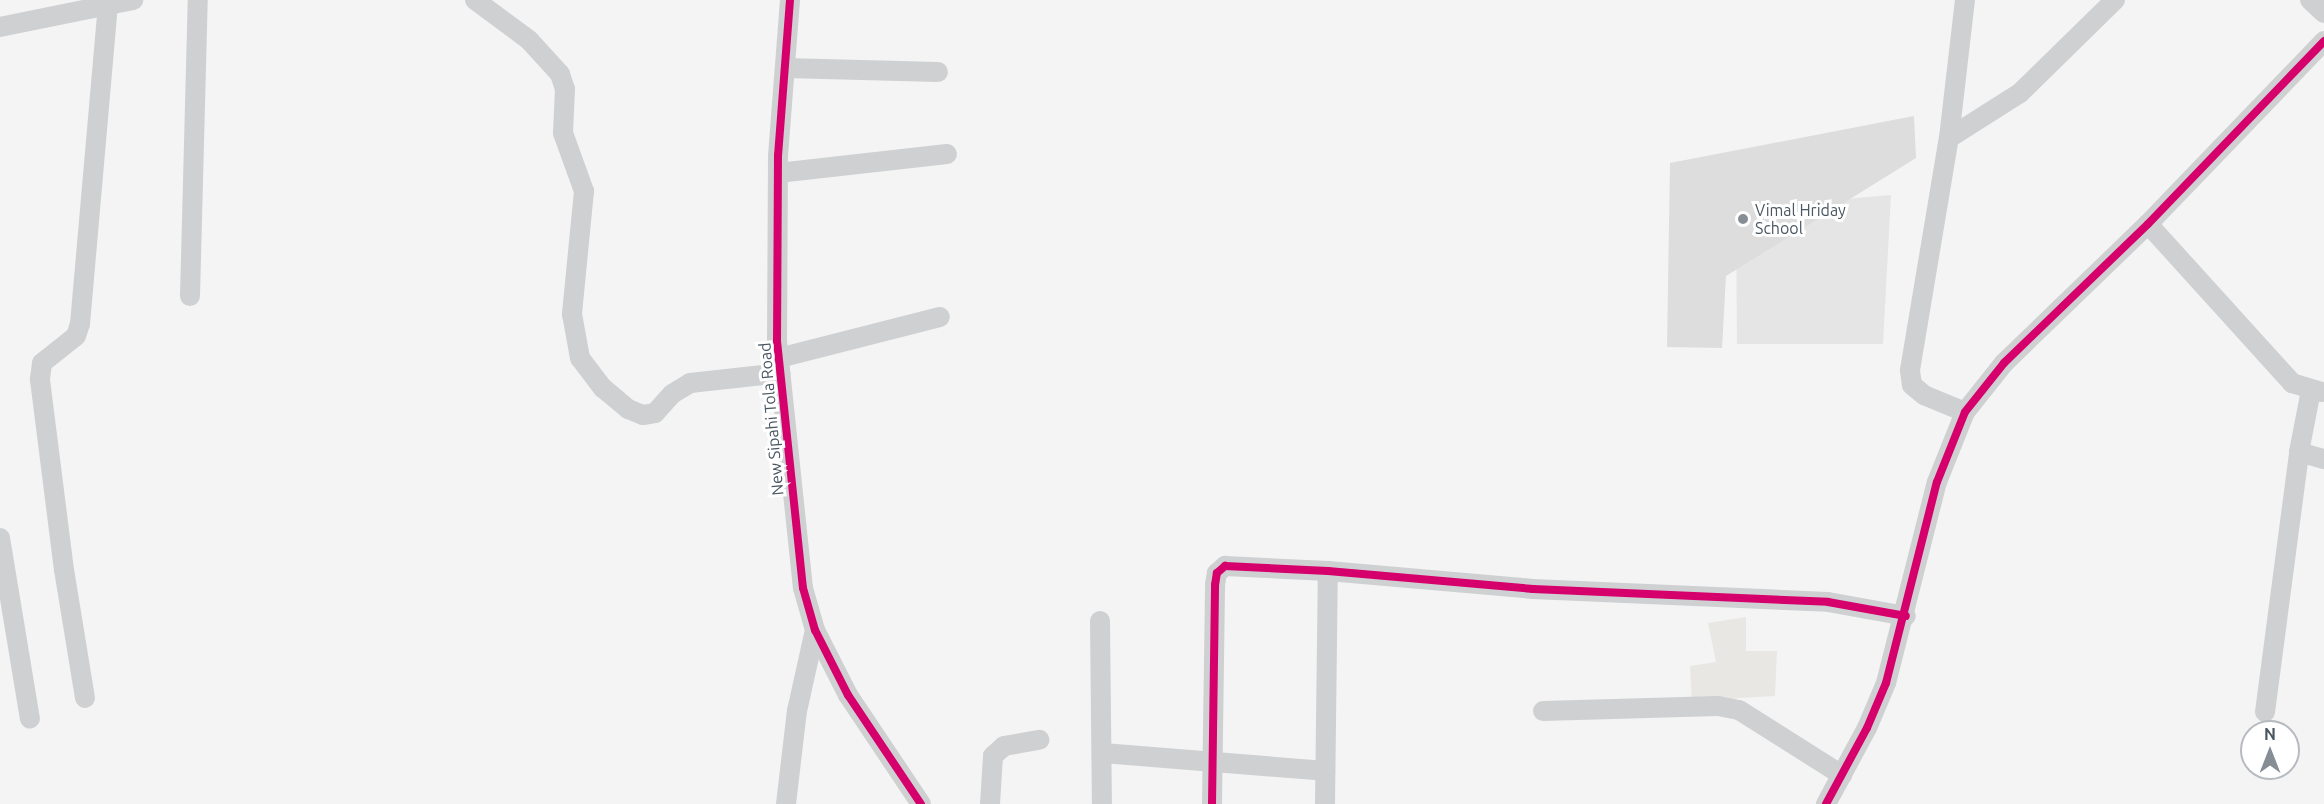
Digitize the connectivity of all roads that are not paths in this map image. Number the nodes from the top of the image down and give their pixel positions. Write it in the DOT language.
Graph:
graph roads {
  1 [pos="133,0"];
  2 [pos="198,0"];
  3 [pos="475,0"];
  4 [pos="790,0"];
  5 [pos="1965,0"];
  6 [pos="2115,0"];
  7 [pos="2310,0"];
  8 [pos="108,6"];
  9 [pos="2324,14"];
  10 [pos="0,27"];
  11 [pos="2324,41"];
  12 [pos="785,68"];
  13 [pos="939,72"];
  14 [pos="1949,138"];
  15 [pos="947,154"];
  16 [pos="778,173"];
  17 [pos="2148,224"];
  18 [pos="190,296"];
  19 [pos="940,317"];
  20 [pos="779,365"];
  21 [pos="2318,391"];
  22 [pos="1965,412"];
  23 [pos="2299,452"];
  24 [pos="2324,459"];
  25 [pos="0,538"];
  26 [pos="1328,571"];
  27 [pos="1906,616"];
  28 [pos="1100,621"];
  29 [pos="815,630"];
  30 [pos="85,698"];
  31 [pos="1543,711"];
  32 [pos="2265,712"];
  33 [pos="30,719"];
  34 [pos="1039,740"];
  35 [pos="1103,753"];
  36 [pos="1212,762"];
  37 [pos="1325,771"];
  38 [pos="1842,775"];
  39 [pos="786,804"];
  40 [pos="921,804"];
  41 [pos="990,804"];
  42 [pos="1102,804"];
  43 [pos="1212,804"];
  44 [pos="1325,804"];
  45 [pos="1826,804"];
  1 -- 8 [label="street"];
  2 -- 18 [label="street"];
  3 -- 20 [label="street"];
  4 -- 12 [label="street, New Sipahi Tola Road"];
  5 -- 14 [label="street"];
  6 -- 14 [label="street"];
  7 -- 9 [label="street"];
  8 -- 10 [label="street"];
  8 -- 30 [label="street"];
  11 -- 17 [label="street"];
  12 -- 13 [label="street"];
  12 -- 16 [label="street, New Sipahi Tola Road"];
  14 -- 22 [label="street"];
  15 -- 16 [label="street"];
  16 -- 20 [label="street, New Sipahi Tola Road"];
  17 -- 21 [label="street"];
  17 -- 22 [label="street"];
  19 -- 20 [label="street"];
  20 -- 29 [label="street, New Sipahi Tola Road"];
  21 -- 23 [label="street"];
  22 -- 27 [label="street"];
  23 -- 24 [label="street"];
  23 -- 32 [label="street"];
  25 -- 33 [label="street"];
  26 -- 27 [label="street"];
  26 -- 36 [label="street"];
  26 -- 37 [label="street"];
  27 -- 38 [label="street"];
  28 -- 35 [label="street"];
  29 -- 39 [label="street"];
  29 -- 40 [label="street, New Sipahi Tola Road"];
  31 -- 38 [label="street"];
  34 -- 41 [label="street"];
  35 -- 36 [label="street"];
  35 -- 42 [label="street"];
  36 -- 37 [label="street"];
  36 -- 43 [label="street"];
  37 -- 44 [label="street"];
  38 -- 45 [label="street"];
}
